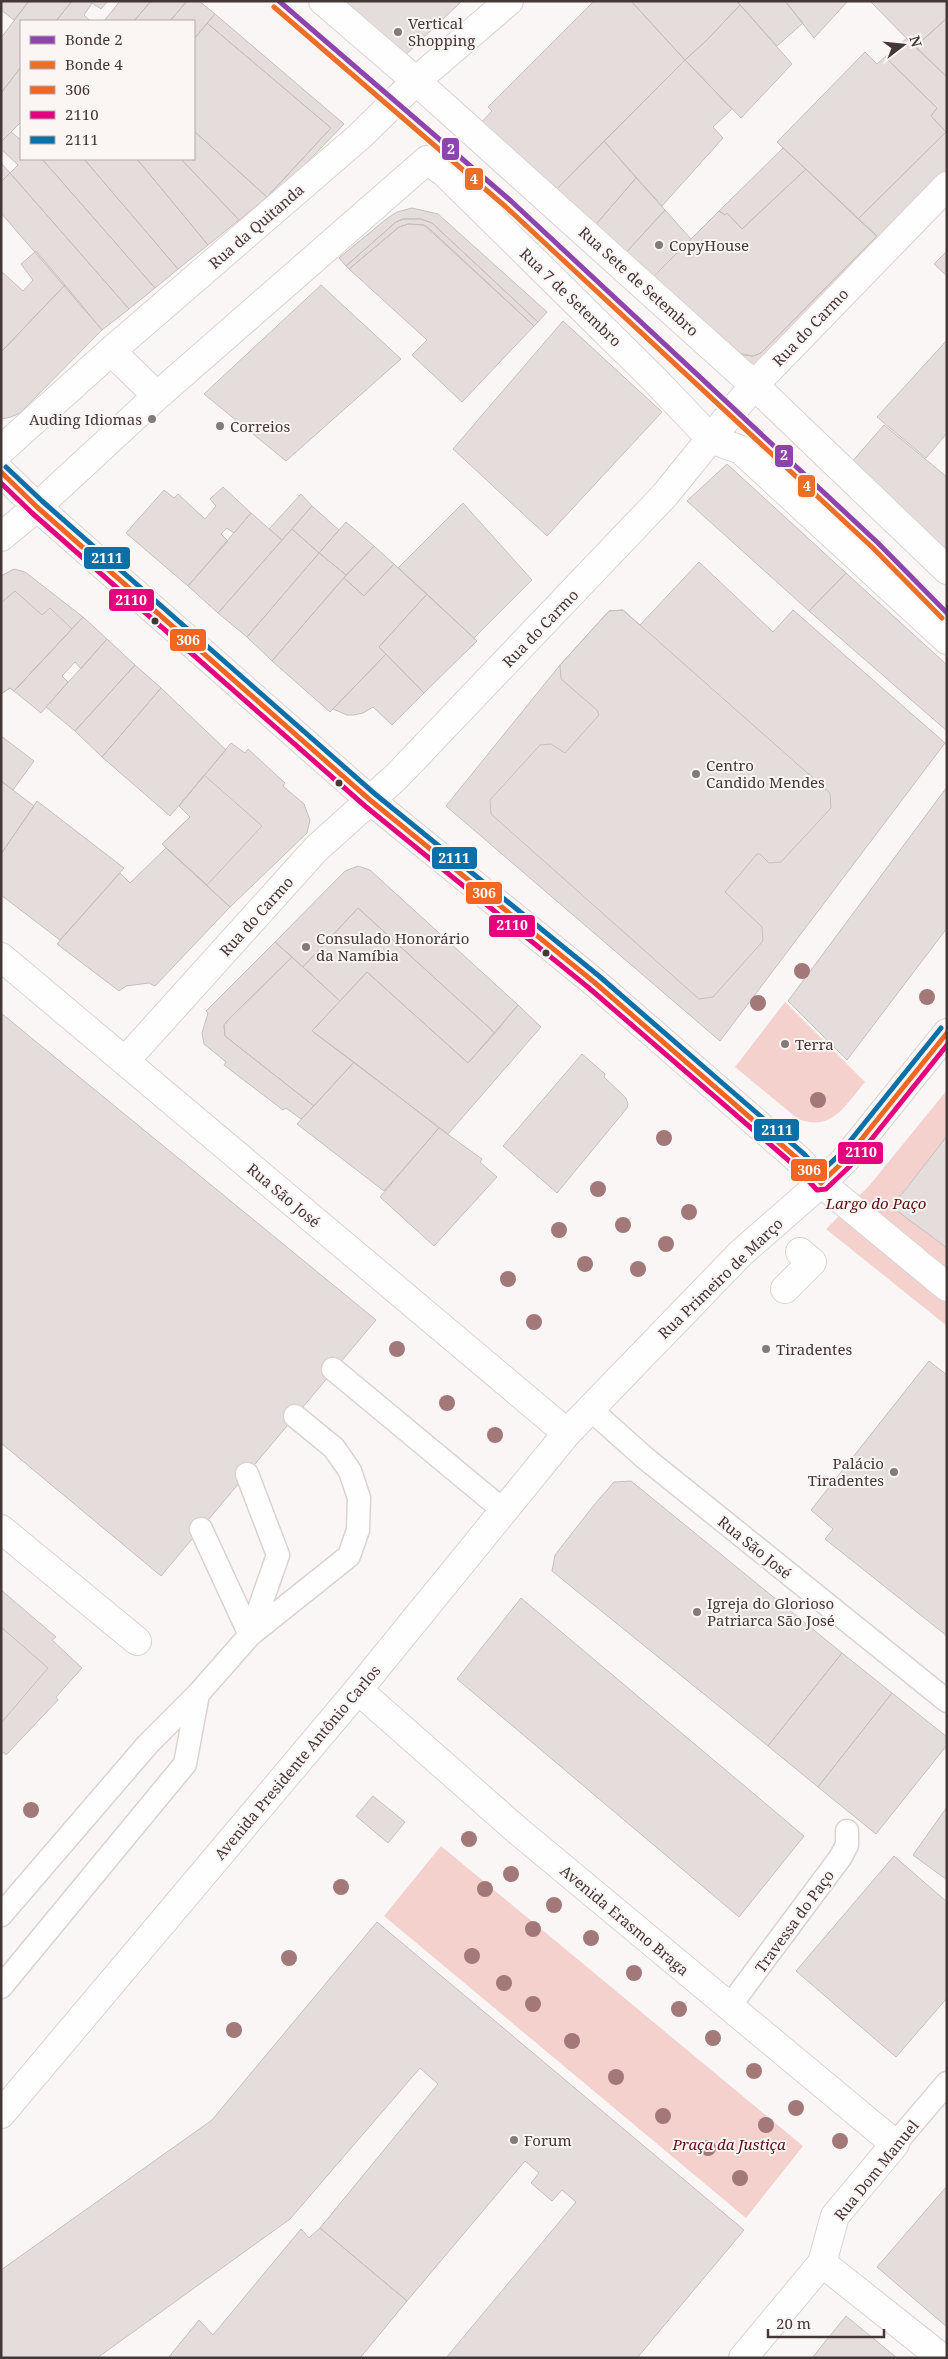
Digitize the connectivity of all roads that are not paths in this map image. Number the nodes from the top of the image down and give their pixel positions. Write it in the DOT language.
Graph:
graph roads {
  1 [pos="323,1"];
  2 [pos="509,1"];
  3 [pos="416,80"];
  4 [pos="947,186"];
  5 [pos="111,351"];
  6 [pos="754,385"];
  7 [pos="157,396"];
  8 [pos="711,439"];
  9 [pos="1,450"];
  10 [pos="1,472"];
  11 [pos="37,507"];
  12 [pos="1,537"];
  13 [pos="947,570"];
  14 [pos="947,640"];
  15 [pos="370,800"];
  16 [pos="1,957"];
  17 [pos="947,1033"];
  18 [pos="124,1062"];
  19 [pos="821,1184"];
  20 [pos="800,1252"];
  21 [pos="947,1288"];
  22 [pos="785,1289"];
  23 [pos="333,1369"];
  24 [pos="590,1408"];
  25 [pos="295,1416"];
  26 [pos="567,1434"];
  27 [pos="247,1474"];
  28 [pos="503,1510"];
  29 [pos="1,1529"];
  30 [pos="201,1529"];
  31 [pos="250,1635"];
  32 [pos="137,1641"];
  33 [pos="358,1690"];
  34 [pos="198,1694"];
  35 [pos="947,1701"];
  36 [pos="847,1831"];
  37 [pos="1,1915"];
  38 [pos="1,1987"];
  39 [pos="729,2007"];
  40 [pos="947,2083"];
  41 [pos="1,2114"];
  42 [pos="896,2144"];
  43 [pos="822,2263"];
  44 [pos="743,2358"];
  45 [pos="942,2358"];
  1 -- 3 [label="street, Rua Sete de Setembro"];
  2 -- 3 [label="street, Rua da Quitanda"];
  3 -- 5 [label="street, Rua da Quitanda"];
  3 -- 6 [label="street, Rua Sete de Setembro"];
  4 -- 6 [label="street, Rua do Carmo"];
  5 -- 7 [label="street"];
  5 -- 9 [label="street, Rua da Quitanda"];
  6 -- 8 [label="street, Rua do Carmo"];
  6 -- 13 [label="street, Rua Sete de Setembro"];
  7 -- 8 [label="street, Rua 7 de Setembro"];
  7 -- 11 [label="street"];
  8 -- 14 [label="street"];
  8 -- 15 [label="street, Rua do Carmo"];
  10 -- 11 [label="street"];
  11 -- 12 [label="street"];
  11 -- 15 [label="street"];
  15 -- 18 [label="street, Rua do Carmo"];
  15 -- 19 [label="street"];
  16 -- 18 [label="street, Rua São José"];
  17 -- 19 [label="street, Rua Primeiro de Março"];
  18 -- 26 [label="street, Rua São José"];
  19 -- 21 [label="street"];
  19 -- 24 [label="street, Rua Primeiro de Março"];
  20 -- 22 [label="street"];
  23 -- 28 [label="lane"];
  24 -- 26 [label="street, Avenida Presidente Antônio Carlos"];
  24 -- 35 [label="lane, Rua São José"];
  25 -- 31 [label="lane"];
  26 -- 28 [label="street, Avenida Presidente Antônio Carlos"];
  27 -- 31 [label="lane"];
  28 -- 33 [label="street, Avenida Presidente Antônio Carlos"];
  29 -- 32 [label="street"];
  30 -- 31 [label="lane"];
  31 -- 34 [label="lane"];
  33 -- 39 [label="street, Avenida Erasmo Braga"];
  33 -- 41 [label="street, Avenida Presidente Antônio Carlos"];
  34 -- 37 [label="lane"];
  34 -- 38 [label="lane"];
  36 -- 39 [label="lane, Travessa do Paço"];
  39 -- 42 [label="street, Avenida Erasmo Braga"];
  40 -- 42 [label="lane, Rua Dom Manuel"];
  42 -- 43 [label="street, Rua Dom Manuel"];
  43 -- 44 [label="street, Rua Dom Manuel"];
  43 -- 45 [label="street"];
}
